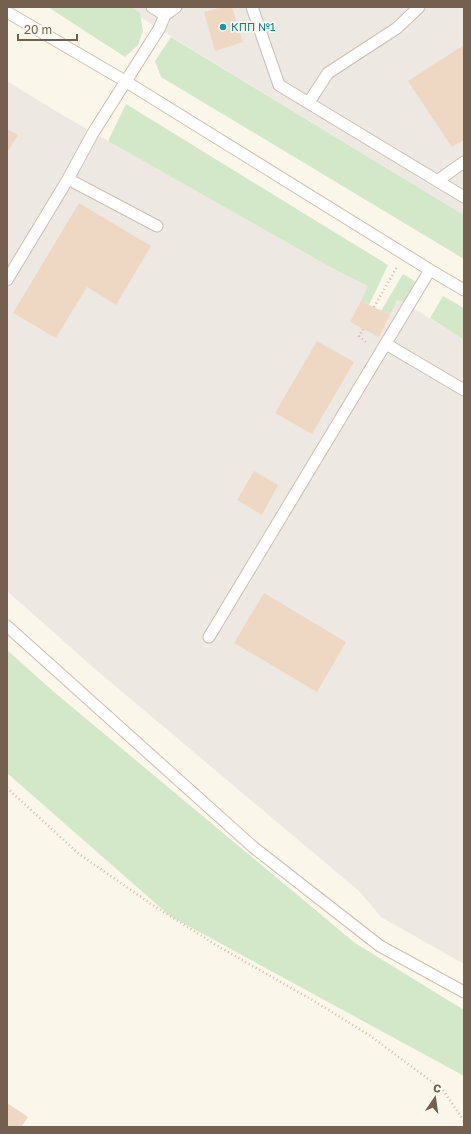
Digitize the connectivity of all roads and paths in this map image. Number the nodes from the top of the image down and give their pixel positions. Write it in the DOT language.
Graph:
graph roads {
  1 [pos="152,7"];
  2 [pos="176,7"];
  3 [pos="264,7"];
  4 [pos="418,7"];
  5 [pos="253,10"];
  6 [pos="7,12"];
  7 [pos="165,15"];
  8 [pos="125,81"];
  9 [pos="309,102"];
  10 [pos="464,162"];
  11 [pos="68,179"];
  12 [pos="437,180"];
  13 [pos="464,197"];
  14 [pos="157,226"];
  15 [pos="397,267"];
  16 [pos="430,270"];
  17 [pos="7,280"];
  18 [pos="464,290"];
  19 [pos="374,308"];
  20 [pos="386,344"];
  21 [pos="464,390"];
  22 [pos="7,626"];
  23 [pos="209,637"];
  24 [pos="7,788"];
  25 [pos="464,992"];
  26 [pos="464,1121"];
  1 -- 7 [label="lane"];
  2 -- 7 [label="lane"];
  3 -- 5 [label="lane"];
  4 -- 9 [label="lane"];
  5 -- 9 [label="lane"];
  6 -- 8 [label="lane"];
  7 -- 8 [label="lane"];
  8 -- 11 [label="lane"];
  8 -- 16 [label="lane"];
  9 -- 12 [label="lane"];
  10 -- 12 [label="lane"];
  11 -- 14 [label="lane"];
  11 -- 17 [label="lane"];
  12 -- 13 [label="lane"];
  15 -- 19 [label="path"];
  16 -- 18 [label="lane"];
  16 -- 20 [label="lane"];
  20 -- 21 [label="lane"];
  20 -- 23 [label="lane"];
  22 -- 25 [label="lane"];
  24 -- 26 [label="path"];
}
